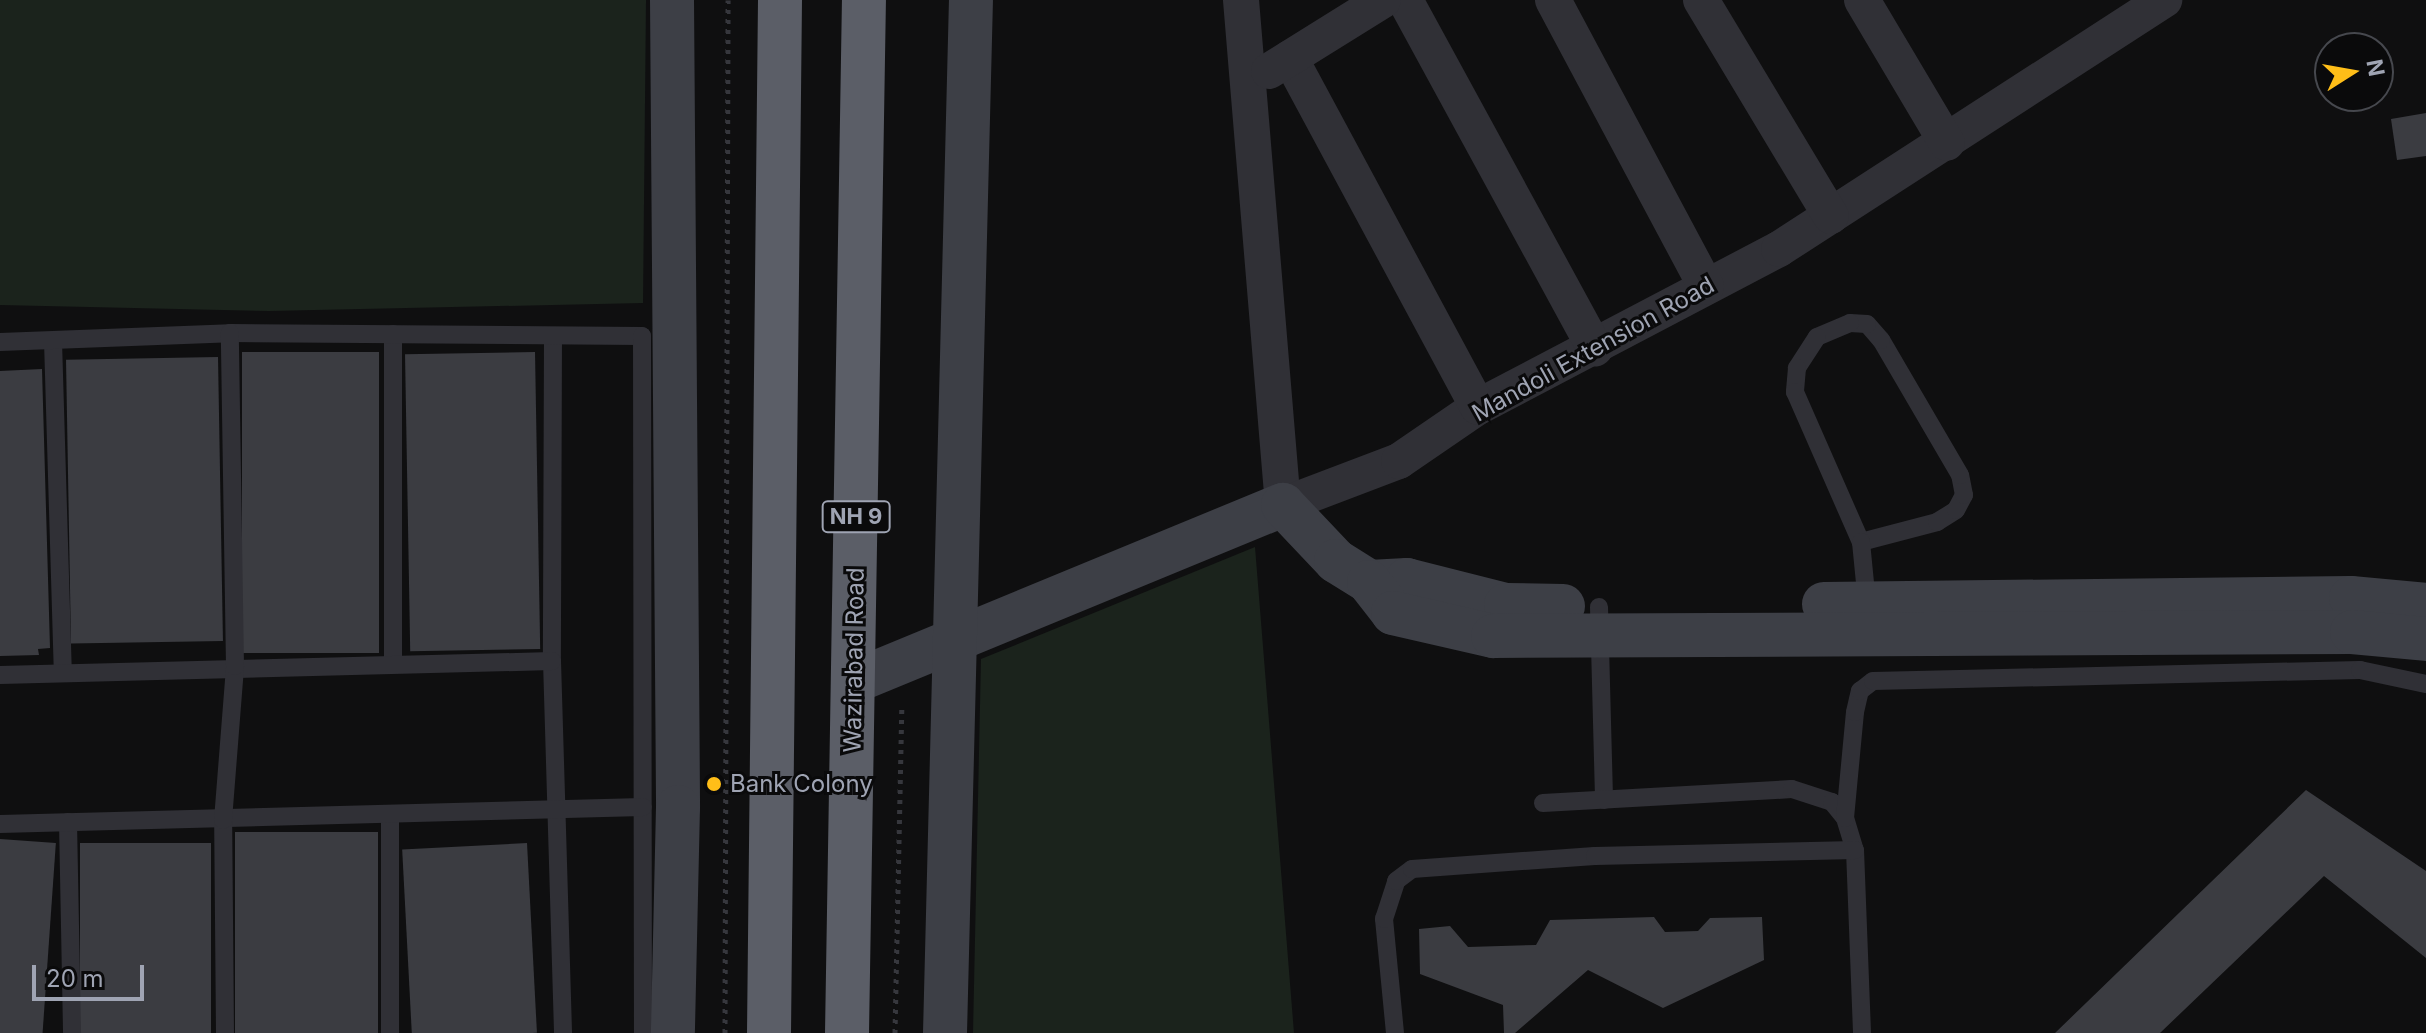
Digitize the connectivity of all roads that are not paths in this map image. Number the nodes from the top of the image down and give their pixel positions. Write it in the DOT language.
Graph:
graph roads {
  1 [pos="672,0"];
  2 [pos="780,0"];
  3 [pos="864,0"];
  4 [pos="971,0"];
  5 [pos="1241,0"];
  6 [pos="1383,0"];
  7 [pos="1405,0"];
  8 [pos="1553,0"];
  9 [pos="1701,0"];
  10 [pos="1862,0"];
  11 [pos="2164,0"];
  12 [pos="1290,58"];
  13 [pos="1247,84"];
  14 [pos="1947,143"];
  15 [pos="1831,216"];
  16 [pos="1706,287"];
  17 [pos="230,333"];
  18 [pos="393,334"];
  19 [pos="553,336"];
  20 [pos="53,341"];
  21 [pos="0,342"];
  22 [pos="1595,349"];
  23 [pos="1478,407"];
  24 [pos="1283,505"];
  25 [pos="1861,542"];
  26 [pos="1867,603"];
  27 [pos="2426,605"];
  28 [pos="2209,616"];
  29 [pos="1599,621"];
  30 [pos="954,637"];
  31 [pos="2426,639"];
  32 [pos="552,661"];
  33 [pos="393,664"];
  34 [pos="235,666"];
  35 [pos="63,670"];
  36 [pos="0,675"];
  37 [pos="853,682"];
  38 [pos="2426,684"];
  39 [pos="1604,800"];
  40 [pos="1543,803"];
  41 [pos="643,807"];
  42 [pos="555,810"];
  43 [pos="390,814"];
  44 [pos="1845,818"];
  45 [pos="223,820"];
  46 [pos="68,822"];
  47 [pos="0,824"];
  48 [pos="1855,850"];
  49 [pos="72,1033"];
  50 [pos="225,1033"];
  51 [pos="390,1033"];
  52 [pos="563,1033"];
  53 [pos="643,1033"];
  54 [pos="673,1033"];
  55 [pos="769,1033"];
  56 [pos="847,1033"];
  57 [pos="945,1033"];
  58 [pos="1395,1033"];
  59 [pos="1862,1033"];
  1 -- 54 [label="street"];
  2 -- 55 [label="highway"];
  3 -- 37 [label="highway, Wazirabad Road / NH 9"];
  4 -- 30 [label="street"];
  5 -- 13 [label="street"];
  6 -- 12 [label="street"];
  7 -- 22 [label="street"];
  8 -- 16 [label="street"];
  9 -- 15 [label="street"];
  10 -- 14 [label="street"];
  11 -- 14 [label="street, Mandoli Extension Road"];
  12 -- 13 [label="street"];
  12 -- 23 [label="street"];
  13 -- 24 [label="street"];
  14 -- 15 [label="street, Mandoli Extension Road"];
  15 -- 16 [label="street, Mandoli Extension Road"];
  16 -- 22 [label="street, Mandoli Extension Road"];
  17 -- 18 [label="lane"];
  17 -- 20 [label="lane"];
  17 -- 34 [label="lane"];
  18 -- 19 [label="lane"];
  18 -- 33 [label="lane"];
  19 -- 32 [label="lane"];
  19 -- 41 [label="lane"];
  20 -- 21 [label="lane"];
  20 -- 35 [label="lane"];
  22 -- 23 [label="street, Mandoli Extension Road"];
  23 -- 24 [label="street, Mandoli Extension Road"];
  24 -- 29 [label="street"];
  24 -- 30 [label="street, Mandoli Extension Road"];
  25 -- 25 [label="lane"];
  25 -- 26 [label="lane"];
  26 -- 28 [label="street"];
  26 -- 29 [label="street"];
  27 -- 28 [label="street"];
  28 -- 29 [label="street"];
  28 -- 31 [label="street"];
  29 -- 39 [label="lane"];
  30 -- 37 [label="street, Mandoli Extension Road"];
  30 -- 57 [label="street"];
  32 -- 33 [label="lane"];
  32 -- 42 [label="lane"];
  33 -- 34 [label="lane"];
  34 -- 35 [label="lane"];
  34 -- 45 [label="lane"];
  35 -- 36 [label="lane"];
  37 -- 56 [label="highway, Wazirabad Road / NH 9"];
  38 -- 44 [label="lane"];
  39 -- 40 [label="lane"];
  39 -- 44 [label="lane"];
  41 -- 42 [label="lane"];
  41 -- 53 [label="lane"];
  42 -- 43 [label="lane"];
  42 -- 52 [label="lane"];
  43 -- 45 [label="lane"];
  43 -- 51 [label="lane"];
  44 -- 48 [label="lane"];
  45 -- 46 [label="lane"];
  45 -- 50 [label="lane"];
  46 -- 47 [label="lane"];
  46 -- 49 [label="lane"];
  48 -- 58 [label="lane"];
  48 -- 59 [label="lane"];
}
